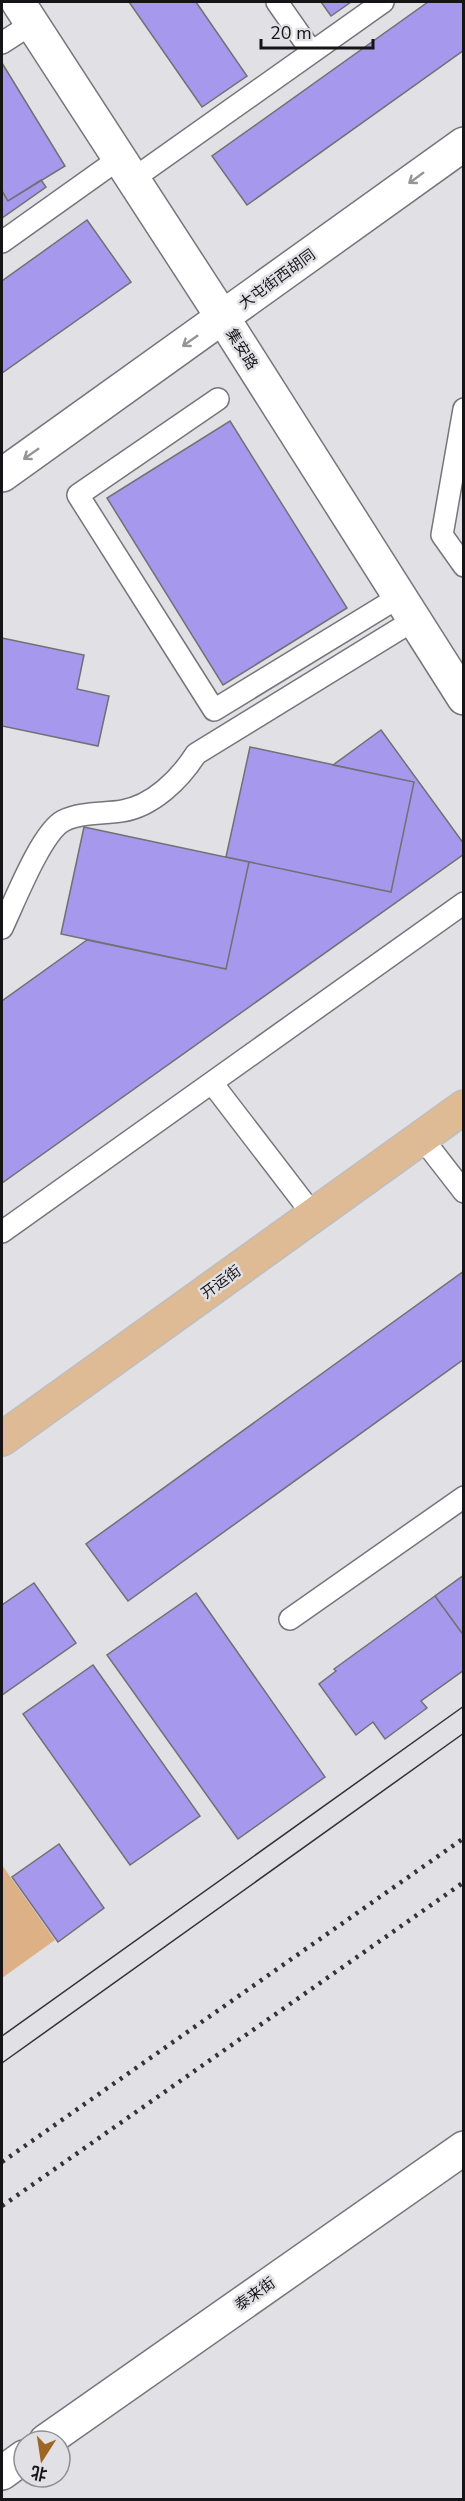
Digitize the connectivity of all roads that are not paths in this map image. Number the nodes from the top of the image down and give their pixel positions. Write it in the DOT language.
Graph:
graph roads {
  1 [pos="277,2"];
  2 [pos="383,2"];
  3 [pos="26,12"];
  4 [pos="2,43"];
  5 [pos="312,52"];
  6 [pos="464,144"];
  7 [pos="126,169"];
  8 [pos="2,242"];
  9 [pos="223,318"];
  10 [pos="218,399"];
  11 [pos="464,409"];
  12 [pos="2,476"];
  13 [pos="464,566"];
  14 [pos="407,609"];
  15 [pos="464,698"];
  16 [pos="464,903"];
  17 [pos="2,928"];
  18 [pos="212,1083"];
  19 [pos="464,1092"];
  20 [pos="447,1121"];
  21 [pos="464,1192"];
  22 [pos="314,1216"];
  23 [pos="2,1233"];
  24 [pos="2,1438"];
  25 [pos="464,1497"];
  26 [pos="290,1619"];
  27 [pos="464,2148"];
  28 [pos="63,2429"];
  1 -- 5 [label="lane"];
  2 -- 5 [label="lane"];
  3 -- 4 [label="lane"];
  3 -- 7 [label="street, 集安路"];
  5 -- 7 [label="lane"];
  6 -- 9 [label="street, 大屯街西胡同, one-way"];
  7 -- 8 [label="lane"];
  7 -- 9 [label="street, 集安路"];
  9 -- 12 [label="street, 大屯街西胡同, one-way"];
  9 -- 14 [label="street, 集安路"];
  10 -- 14 [label="lane"];
  11 -- 13 [label="lane"];
  14 -- 15 [label="street, 集安路"];
  14 -- 17 [label="lane"];
  16 -- 18 [label="lane"];
  18 -- 22 [label="lane"];
  18 -- 23 [label="lane"];
  19 -- 20 [label="main road, 开运街"];
  20 -- 21 [label="lane"];
  20 -- 22 [label="main road, 开运街"];
  22 -- 24 [label="main road, 开运街"];
  25 -- 26 [label="lane"];
  27 -- 28 [label="street, 泰来街"];
}
